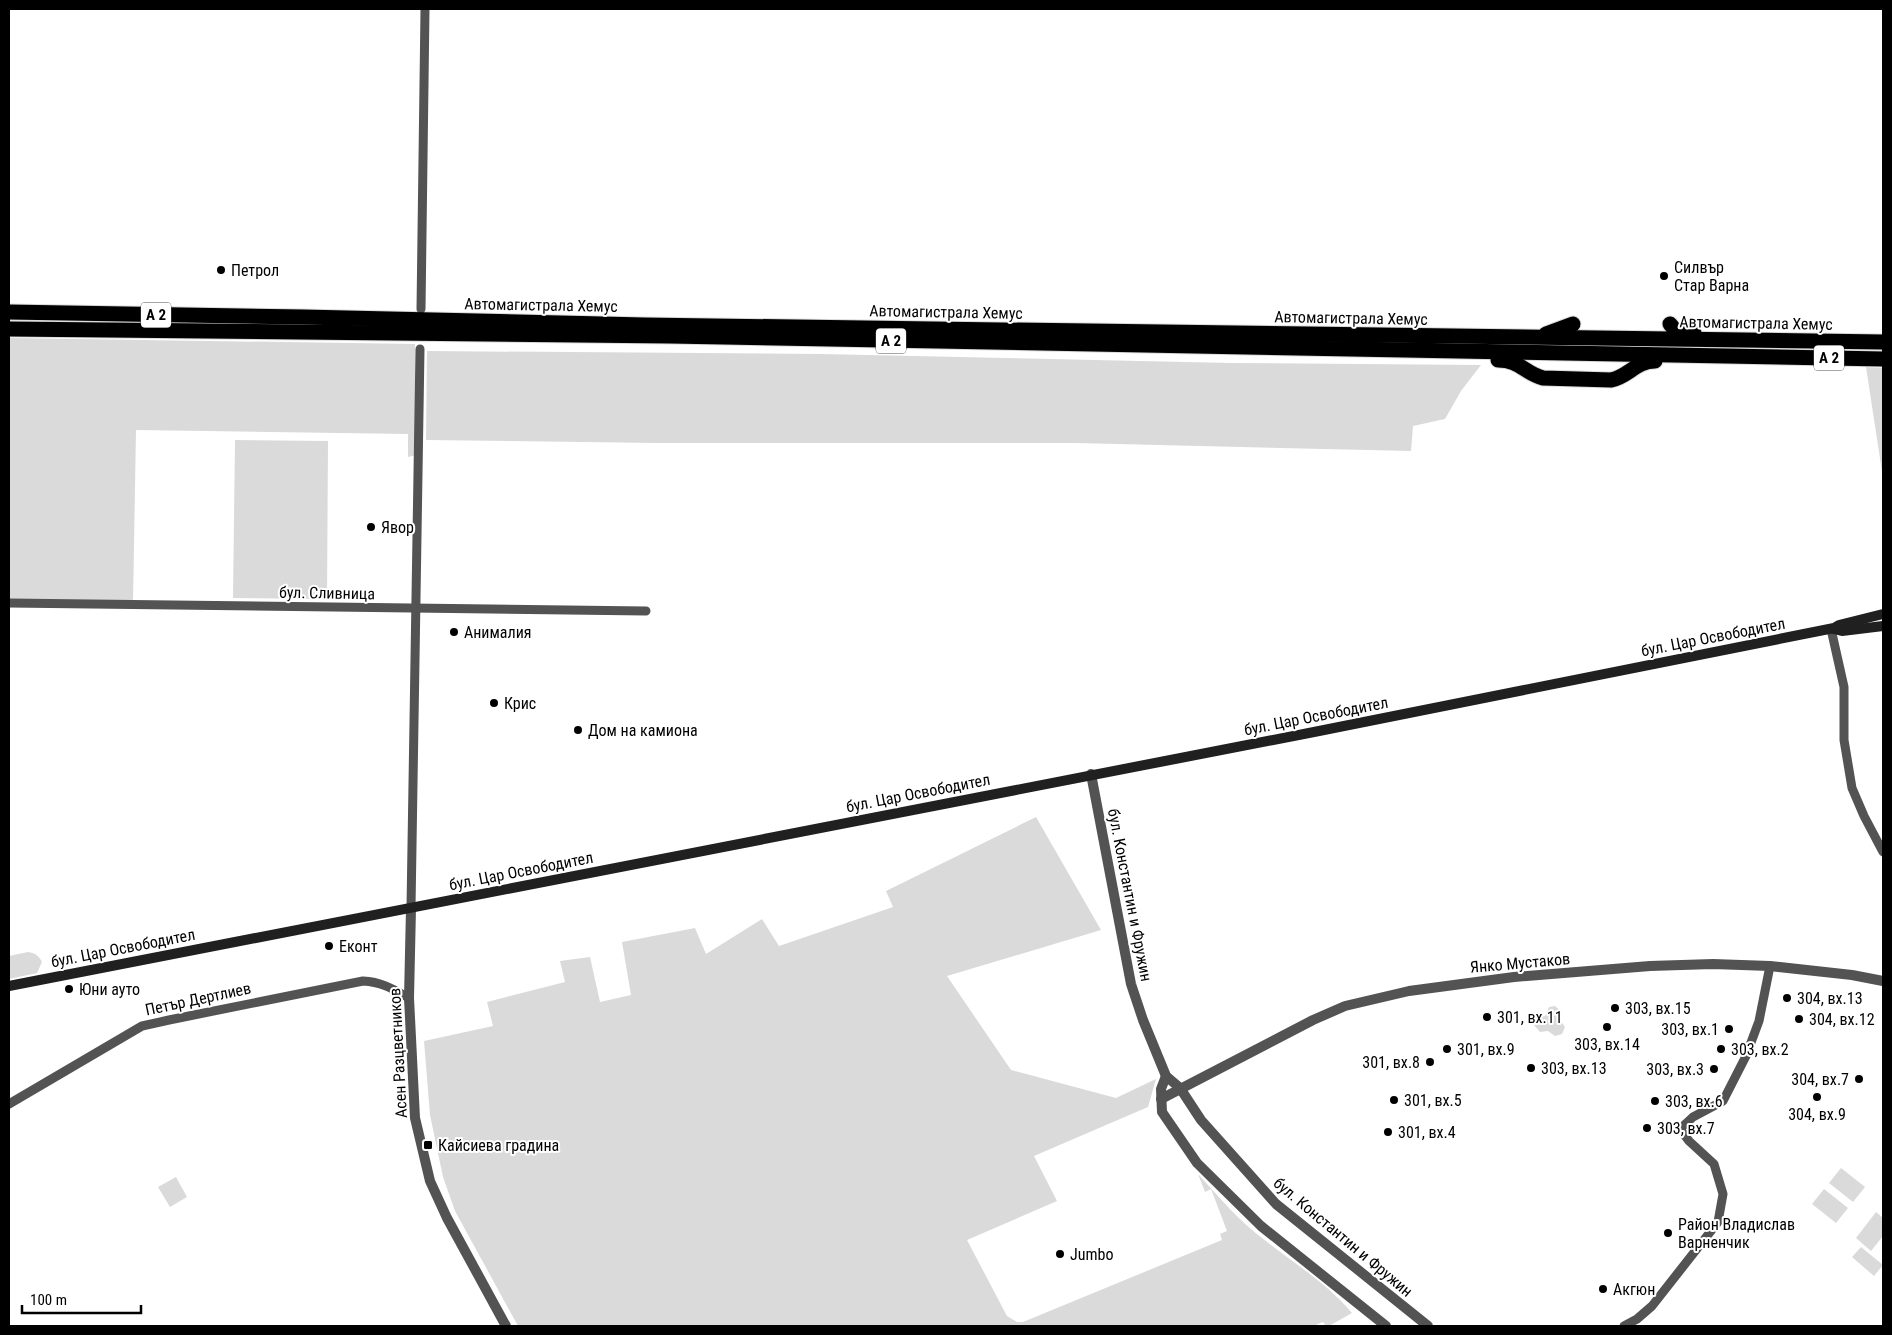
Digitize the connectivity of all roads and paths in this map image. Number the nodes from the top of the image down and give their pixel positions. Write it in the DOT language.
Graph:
graph roads {
  1 [pos="425,9"];
  2 [pos="421,309"];
  3 [pos="9,312"];
  4 [pos="1572,324"];
  5 [pos="1670,324"];
  6 [pos="9,329"];
  7 [pos="1533,338"];
  8 [pos="1734,340"];
  9 [pos="1883,342"];
  10 [pos="420,349"];
  11 [pos="1386,350"];
  12 [pos="1737,357"];
  13 [pos="1883,359"];
  14 [pos="9,603"];
  15 [pos="415,609"];
  16 [pos="646,611"];
  17 [pos="1883,614"];
  18 [pos="1883,626"];
  19 [pos="1832,629"];
  20 [pos="1091,774"];
  21 [pos="1883,852"];
  22 [pos="411,908"];
  23 [pos="1770,966"];
  24 [pos="1883,981"];
  25 [pos="9,986"];
  26 [pos="409,998"];
  27 [pos="1166,1076"];
  28 [pos="1180,1088"];
  29 [pos="1161,1099"];
  30 [pos="9,1104"];
  31 [pos="506,1326"];
  32 [pos="1386,1326"];
  33 [pos="1428,1326"];
  34 [pos="1624,1326"];
  1 -- 2 [label="street"];
  3 -- 7 [label="highway, Автомагистрала Хемус / A 2"];
  4 -- 7 [label="highway"];
  5 -- 8 [label="highway"];
  6 -- 11 [label="highway, Автомагистрала Хемус / A 2"];
  7 -- 8 [label="highway, Автомагистрала Хемус / A 2"];
  8 -- 9 [label="highway, Автомагистрала Хемус / A 2"];
  10 -- 15 [label="street"];
  11 -- 12 [label="highway, Автомагистрала Хемус / A 2"];
  11 -- 12 [label="highway"];
  12 -- 13 [label="highway, Автомагистрала Хемус / A 2"];
  14 -- 15 [label="street, бул. Сливница"];
  15 -- 16 [label="street, бул. Сливница"];
  15 -- 22 [label="street"];
  17 -- 19 [label="main road, бул. Цар Освободител"];
  18 -- 19 [label="main road, бул. Цар Освободител"];
  19 -- 20 [label="main road, бул. Цар Освободител"];
  19 -- 21 [label="street"];
  20 -- 22 [label="main road, бул. Цар Освободител"];
  20 -- 27 [label="street, бул. Константин и Фружин"];
  22 -- 25 [label="main road, бул. Цар Освободител"];
  22 -- 26 [label="street, Асен Разцветников"];
  23 -- 24 [label="street, Янко Мустаков"];
  23 -- 28 [label="street, Янко Мустаков"];
  23 -- 34 [label="street"];
  26 -- 30 [label="street, Петър Дертлиев"];
  26 -- 31 [label="street, Асен Разцветников"];
  27 -- 28 [label="street, бул. Константин и Фружин"];
  27 -- 29 [label="street"];
  28 -- 29 [label="street, Янко Мустаков"];
  28 -- 33 [label="street, бул. Константин и Фружин"];
  29 -- 32 [label="street"];
}
